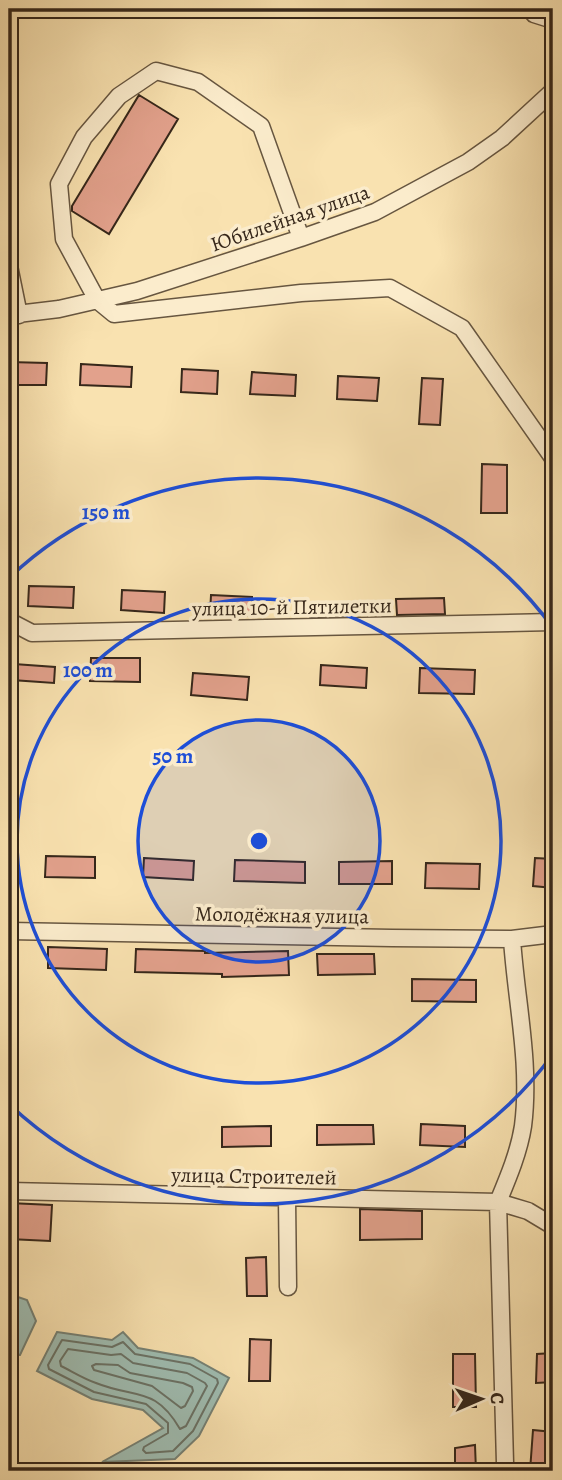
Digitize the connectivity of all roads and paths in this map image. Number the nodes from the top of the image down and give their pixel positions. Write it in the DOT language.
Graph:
graph roads {
  1 [pos="531,9"];
  2 [pos="553,20"];
  3 [pos="553,91"];
  4 [pos="301,239"];
  5 [pos="9,266"];
  6 [pos="97,300"];
  7 [pos="14,315"];
  8 [pos="553,458"];
  9 [pos="9,621"];
  10 [pos="553,622"];
  11 [pos="9,931"];
  12 [pos="553,934"];
  13 [pos="512,939"];
  14 [pos="9,1191"];
  15 [pos="288,1198"];
  16 [pos="498,1202"];
  17 [pos="553,1226"];
  18 [pos="288,1287"];
  19 [pos="505,1463"];
  1 -- 2 [label="street"];
  3 -- 4 [label="street, Юбилейная улица"];
  4 -- 6 [label="street, Юбилейная улица"];
  4 -- 6 [label="street"];
  5 -- 7 [label="street"];
  6 -- 7 [label="street, Юбилейная улица"];
  6 -- 8 [label="street"];
  9 -- 10 [label="street, улица 10-й Пятилетки"];
  11 -- 13 [label="street, Молодёжная улица"];
  12 -- 13 [label="street, Молодёжная улица"];
  13 -- 16 [label="street"];
  14 -- 15 [label="street, улица Строителей"];
  15 -- 16 [label="street, улица Строителей"];
  15 -- 18 [label="street"];
  16 -- 17 [label="street, улица Строителей"];
  16 -- 19 [label="street"];
}
